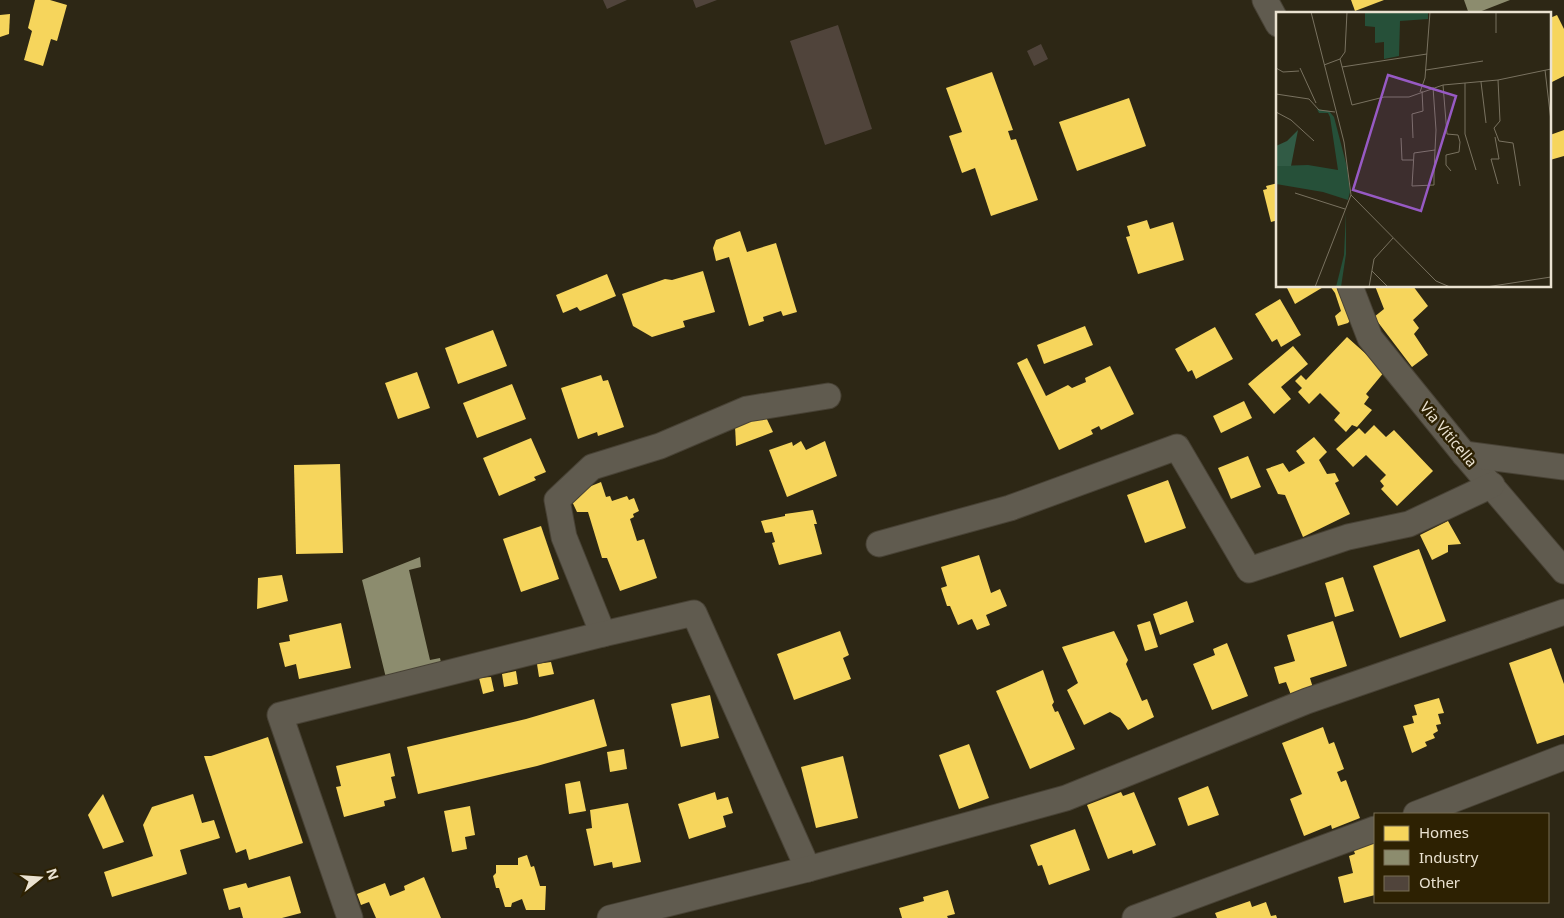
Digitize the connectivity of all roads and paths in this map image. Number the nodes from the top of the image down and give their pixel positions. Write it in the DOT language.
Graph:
graph roads {
  1 [pos="1265,0"];
  2 [pos="1276,20"];
  3 [pos="1351,288"];
  4 [pos="828,396"];
  5 [pos="1464,454"];
  6 [pos="1564,467"];
  7 [pos="1492,485"];
  8 [pos="879,544"];
  9 [pos="1564,571"];
  10 [pos="1564,612"];
  11 [pos="603,634"];
  12 [pos="1564,757"];
  13 [pos="1419,813"];
  14 [pos="1374,829"];
  15 [pos="808,869"];
  16 [pos="350,918"];
  17 [pos="610,918"];
  18 [pos="1135,918"];
  1 -- 2 [label="street"];
  3 -- 5 [label="street, Via Viticella"];
  4 -- 11 [label="street"];
  5 -- 6 [label="street"];
  5 -- 7 [label="street, Via Viticella"];
  7 -- 8 [label="street"];
  7 -- 9 [label="street, Via Viticella"];
  10 -- 15 [label="street"];
  11 -- 15 [label="street"];
  11 -- 16 [label="street"];
  12 -- 13 [label="street"];
  14 -- 18 [label="street"];
  15 -- 17 [label="street"];
}
